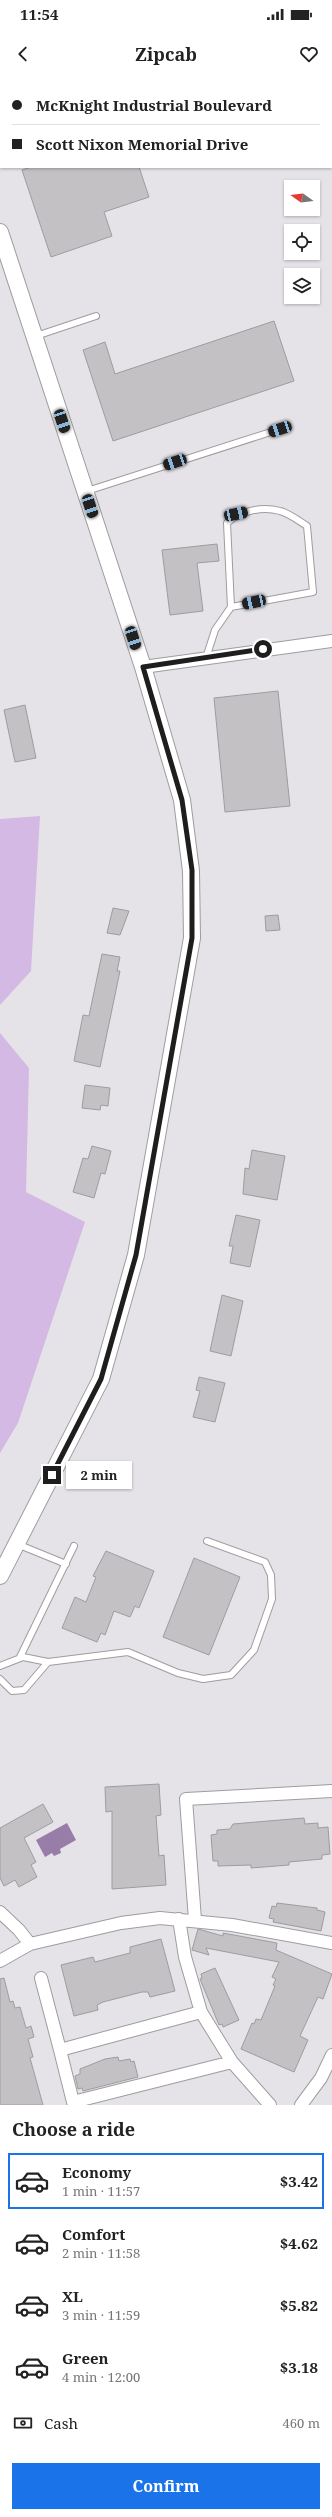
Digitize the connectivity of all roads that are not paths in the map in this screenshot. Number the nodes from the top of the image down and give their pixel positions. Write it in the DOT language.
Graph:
graph roads {
  1 [pos="0,232"];
  2 [pos="96,316"];
  3 [pos="34,336"];
  4 [pos="280,429"];
  5 [pos="85,491"];
  6 [pos="231,607"];
  7 [pos="332,641"];
  8 [pos="206,658"];
  9 [pos="143,667"];
  10 [pos="207,1541"];
  11 [pos="17,1544"];
  12 [pos="74,1546"];
  13 [pos="66,1564"];
  14 [pos="0,1576"];
  15 [pos="20,1658"];
  16 [pos="48,1662"];
  17 [pos="0,1666"];
  18 [pos="0,1679"];
  19 [pos="332,1791"];
  20 [pos="0,1912"];
  21 [pos="179,1919"];
  22 [pos="195,1920"];
  23 [pos="332,1943"];
  24 [pos="30,1944"];
  25 [pos="18,1950"];
  26 [pos="0,1951"];
  27 [pos="0,1961"];
  28 [pos="41,1978"];
  29 [pos="201,2012"];
  30 [pos="60,2050"];
  31 [pos="332,2055"];
  32 [pos="232,2062"];
  33 [pos="270,2105"];
  34 [pos="301,2105"];
  1 -- 3 [label="main road"];
  2 -- 3 [label="lane"];
  3 -- 5 [label="main road"];
  4 -- 5 [label="lane"];
  5 -- 9 [label="main road"];
  6 -- 6 [label="lane"];
  6 -- 8 [label="lane"];
  7 -- 8 [label="street"];
  8 -- 9 [label="street"];
  9 -- 11 [label="main road"];
  10 -- 16 [label="lane"];
  11 -- 13 [label="lane"];
  11 -- 14 [label="main road"];
  12 -- 13 [label="lane"];
  13 -- 15 [label="lane"];
  15 -- 16 [label="lane"];
  15 -- 17 [label="lane"];
  16 -- 18 [label="lane"];
  19 -- 22 [label="street"];
  20 -- 24 [label="street"];
  21 -- 22 [label="street"];
  21 -- 24 [label="street"];
  21 -- 29 [label="street"];
  22 -- 23 [label="street"];
  24 -- 25 [label="street"];
  25 -- 26 [label="street"];
  25 -- 27 [label="street"];
  28 -- 30 [label="street"];
  29 -- 30 [label="street"];
  29 -- 32 [label="street"];
  30 -- 32 [label="street"];
  31 -- 34 [label="street"];
  32 -- 33 [label="street"];
}
